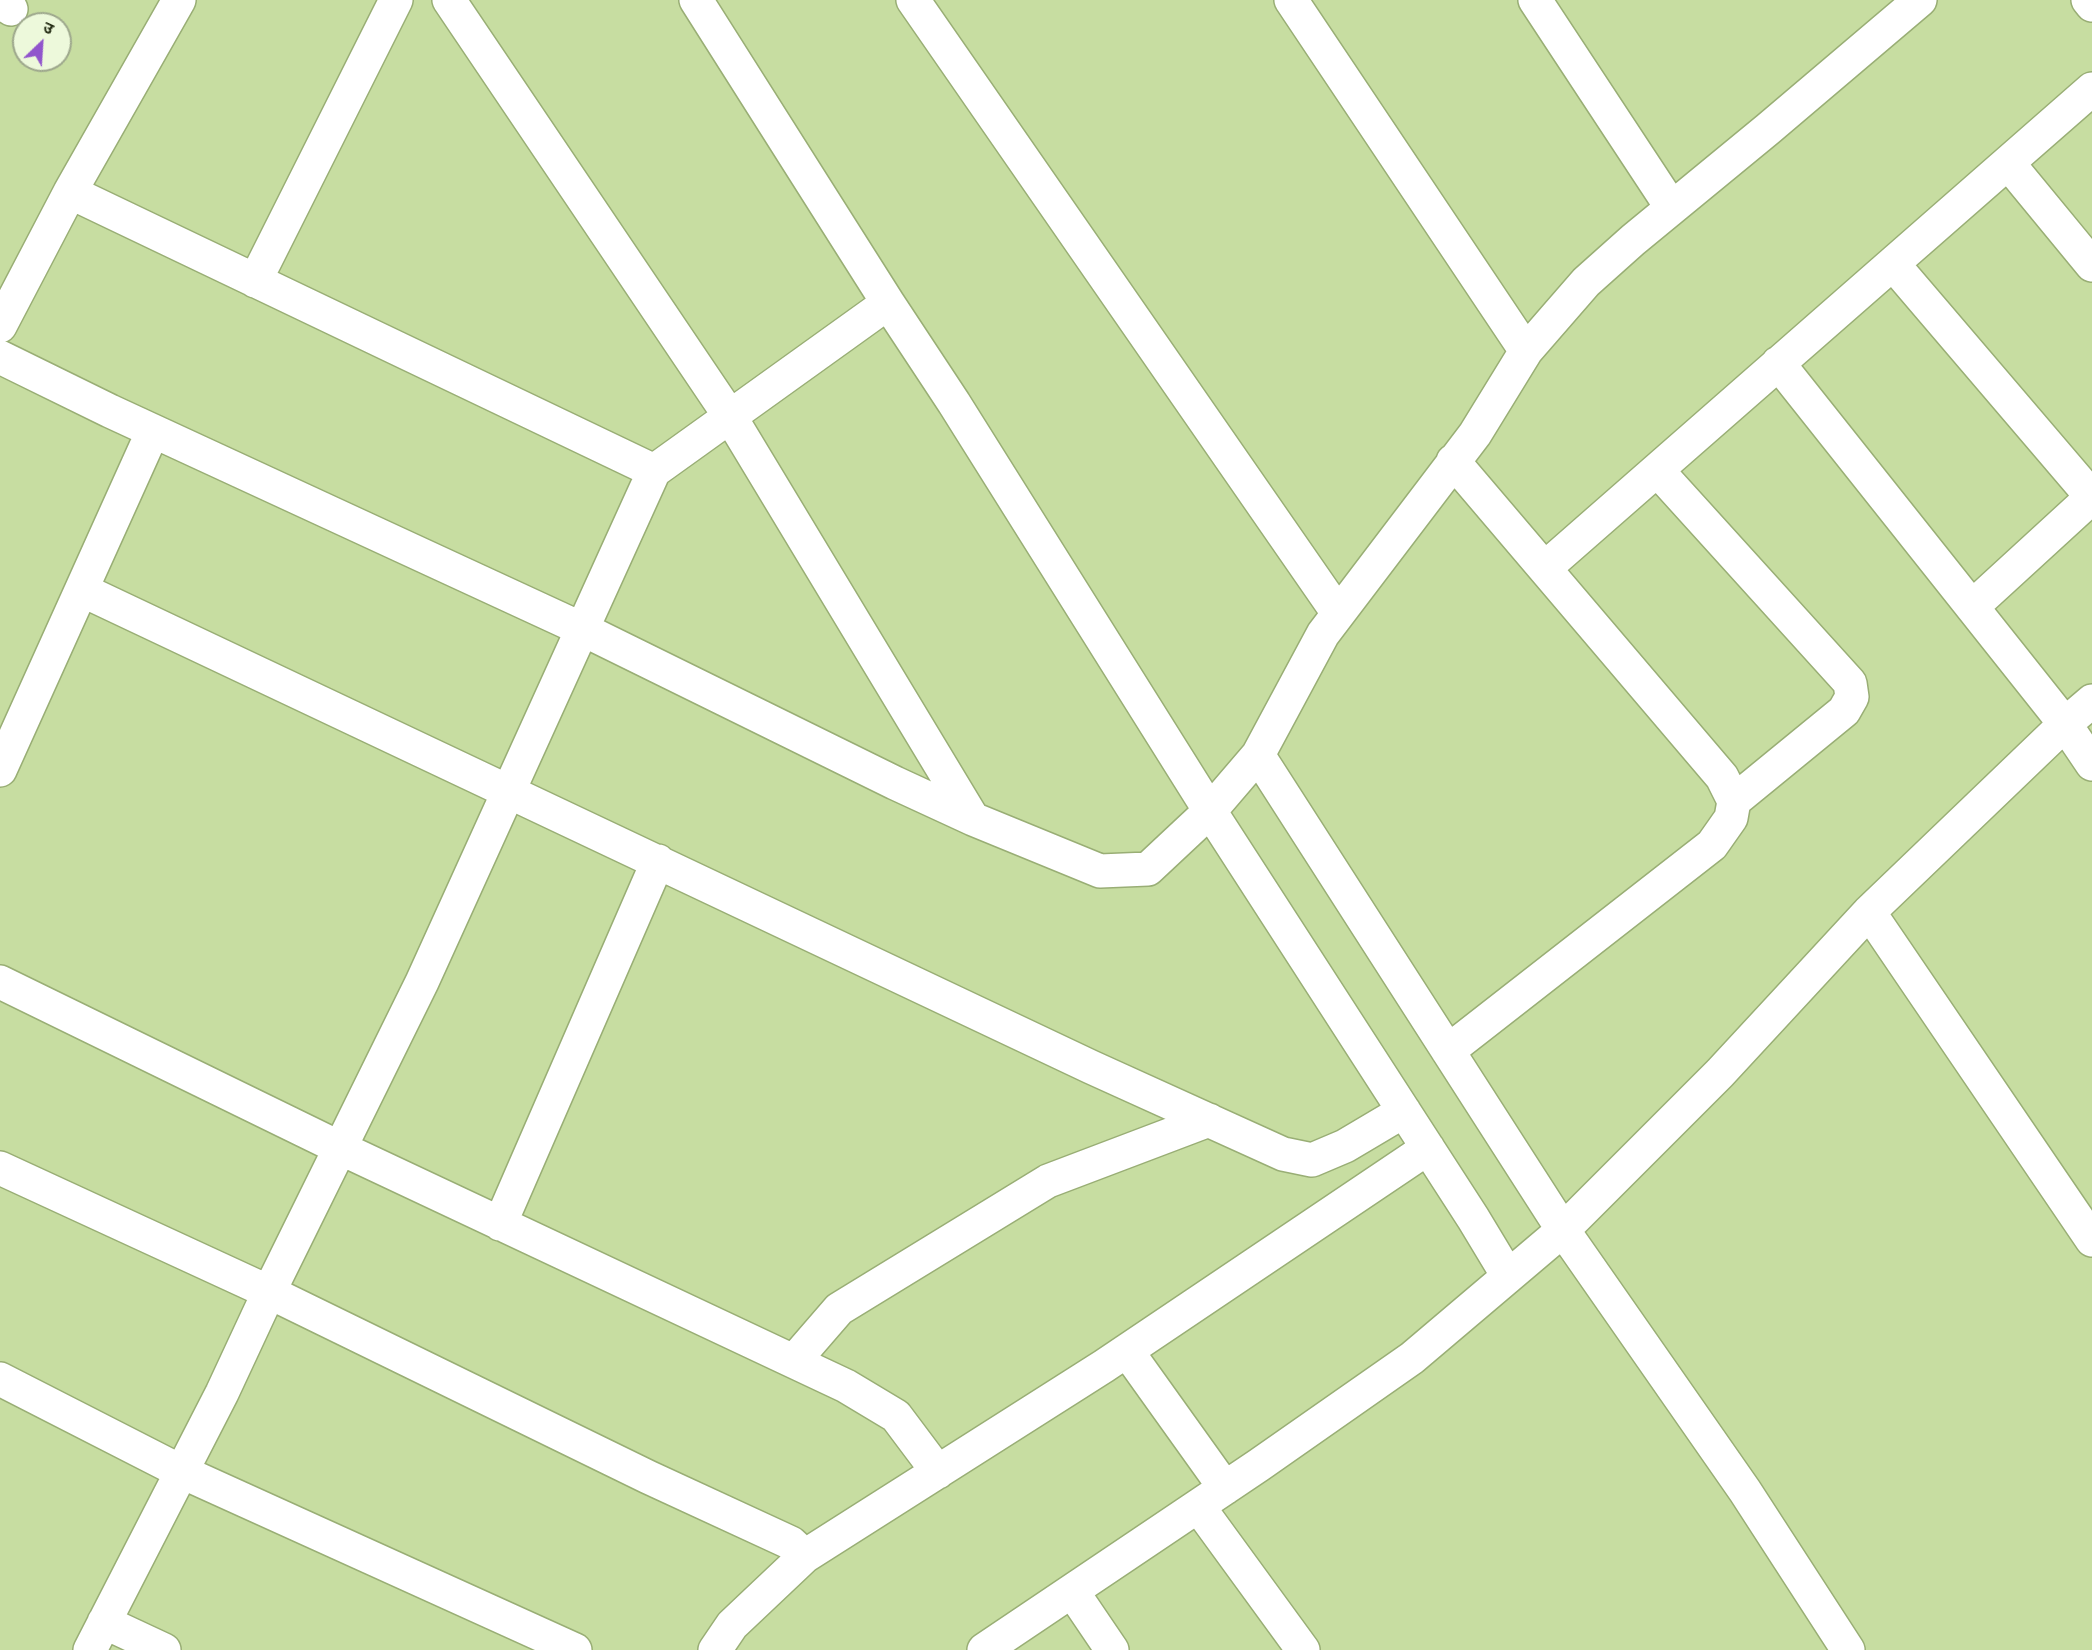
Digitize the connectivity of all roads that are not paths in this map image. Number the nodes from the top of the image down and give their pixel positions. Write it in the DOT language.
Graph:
graph roads {
  1 [pos="179,0"];
  2 [pos="396,0"];
  3 [pos="449,0"];
  4 [pos="696,0"];
  5 [pos="913,0"];
  6 [pos="1291,0"];
  7 [pos="1535,0"];
  8 [pos="1920,0"];
  9 [pos="2088,0"];
  10 [pos="2092,5"];
  11 [pos="2092,89"];
  12 [pos="2008,163"];
  13 [pos="70,192"];
  14 [pos="1672,208"];
  15 [pos="1893,264"];
  16 [pos="2092,265"];
  17 [pos="255,281"];
  18 [pos="888,303"];
  19 [pos="0,326"];
  20 [pos="1526,351"];
  21 [pos="0,357"];
  22 [pos="1778,363"];
  23 [pos="731,418"];
  24 [pos="153,431"];
  25 [pos="1453,461"];
  26 [pos="1657,470"];
  27 [pos="654,471"];
  28 [pos="2092,497"];
  29 [pos="1545,568"];
  30 [pos="82,590"];
  31 [pos="1972,607"];
  32 [pos="1338,613"];
  33 [pos="582,629"];
  34 [pos="2092,701"];
  35 [pos="2065,724"];
  36 [pos="1257,755"];
  37 [pos="2092,764"];
  38 [pos="0,770"];
  39 [pos="509,791"];
  40 [pos="1734,801"];
  41 [pos="1210,811"];
  42 [pos="973,819"];
  43 [pos="658,861"];
  44 [pos="1869,912"];
  45 [pos="0,982"];
  46 [pos="1448,1051"];
  47 [pos="1404,1111"];
  48 [pos="1209,1120"];
  49 [pos="340,1148"];
  50 [pos="1428,1148"];
  51 [pos="0,1168"];
  52 [pos="500,1224"];
  53 [pos="1563,1230"];
  54 [pos="2092,1239"];
  55 [pos="1508,1276"];
  56 [pos="269,1292"];
  57 [pos="1127,1351"];
  58 [pos="794,1361"];
  59 [pos="0,1379"];
  60 [pos="180,1471"];
  61 [pos="938,1472"];
  62 [pos="1225,1488"];
  63 [pos="1198,1506"];
  64 [pos="805,1556"];
  65 [pos="1072,1591"];
  66 [pos="97,1636"];
  67 [pos="164,1650"];
  68 [pos="574,1650"];
  69 [pos="715,1650"];
  70 [pos="984,1650"];
  71 [pos="1112,1650"];
  72 [pos="1303,1650"];
  73 [pos="1848,1650"];
  1 -- 13 [label="street"];
  2 -- 17 [label="street"];
  3 -- 23 [label="street"];
  4 -- 18 [label="street"];
  5 -- 32 [label="street"];
  6 -- 20 [label="street"];
  7 -- 14 [label="street"];
  8 -- 14 [label="street"];
  9 -- 10 [label="street"];
  11 -- 12 [label="street"];
  12 -- 15 [label="street"];
  12 -- 16 [label="street"];
  13 -- 17 [label="street"];
  13 -- 19 [label="street"];
  14 -- 20 [label="street"];
  15 -- 22 [label="street"];
  15 -- 28 [label="street"];
  17 -- 27 [label="street"];
  18 -- 23 [label="street"];
  18 -- 41 [label="street"];
  20 -- 25 [label="street"];
  21 -- 24 [label="street"];
  22 -- 26 [label="street"];
  22 -- 31 [label="street"];
  23 -- 27 [label="street"];
  23 -- 42 [label="street"];
  24 -- 30 [label="street"];
  24 -- 33 [label="street"];
  25 -- 29 [label="street"];
  25 -- 32 [label="street"];
  26 -- 29 [label="street"];
  26 -- 40 [label="street"];
  27 -- 33 [label="street"];
  28 -- 31 [label="street"];
  29 -- 40 [label="street"];
  30 -- 38 [label="street"];
  30 -- 39 [label="street"];
  31 -- 35 [label="street"];
  32 -- 36 [label="street"];
  33 -- 39 [label="street"];
  33 -- 42 [label="street"];
  34 -- 35 [label="street"];
  35 -- 37 [label="street"];
  35 -- 44 [label="street"];
  36 -- 41 [label="street"];
  36 -- 46 [label="street"];
  39 -- 43 [label="street"];
  39 -- 49 [label="street"];
  40 -- 46 [label="street"];
  41 -- 42 [label="street"];
  41 -- 47 [label="street"];
  43 -- 48 [label="street"];
  43 -- 52 [label="street"];
  44 -- 53 [label="street"];
  44 -- 54 [label="street"];
  45 -- 49 [label="street"];
  46 -- 53 [label="street"];
  47 -- 48 [label="street"];
  47 -- 50 [label="street"];
  48 -- 58 [label="street"];
  49 -- 52 [label="street"];
  49 -- 56 [label="street"];
  50 -- 55 [label="street"];
  50 -- 57 [label="street"];
  51 -- 56 [label="street"];
  52 -- 58 [label="street"];
  53 -- 55 [label="street"];
  53 -- 73 [label="street"];
  55 -- 62 [label="street"];
  56 -- 60 [label="street"];
  56 -- 64 [label="street"];
  57 -- 61 [label="street"];
  57 -- 62 [label="street"];
  58 -- 61 [label="street"];
  59 -- 60 [label="street"];
  60 -- 66 [label="street"];
  60 -- 68 [label="street"];
  61 -- 64 [label="street"];
  62 -- 63 [label="street"];
  63 -- 65 [label="street"];
  63 -- 72 [label="street"];
  64 -- 69 [label="street"];
  65 -- 70 [label="street"];
  65 -- 71 [label="street"];
  66 -- 67 [label="street"];
}
